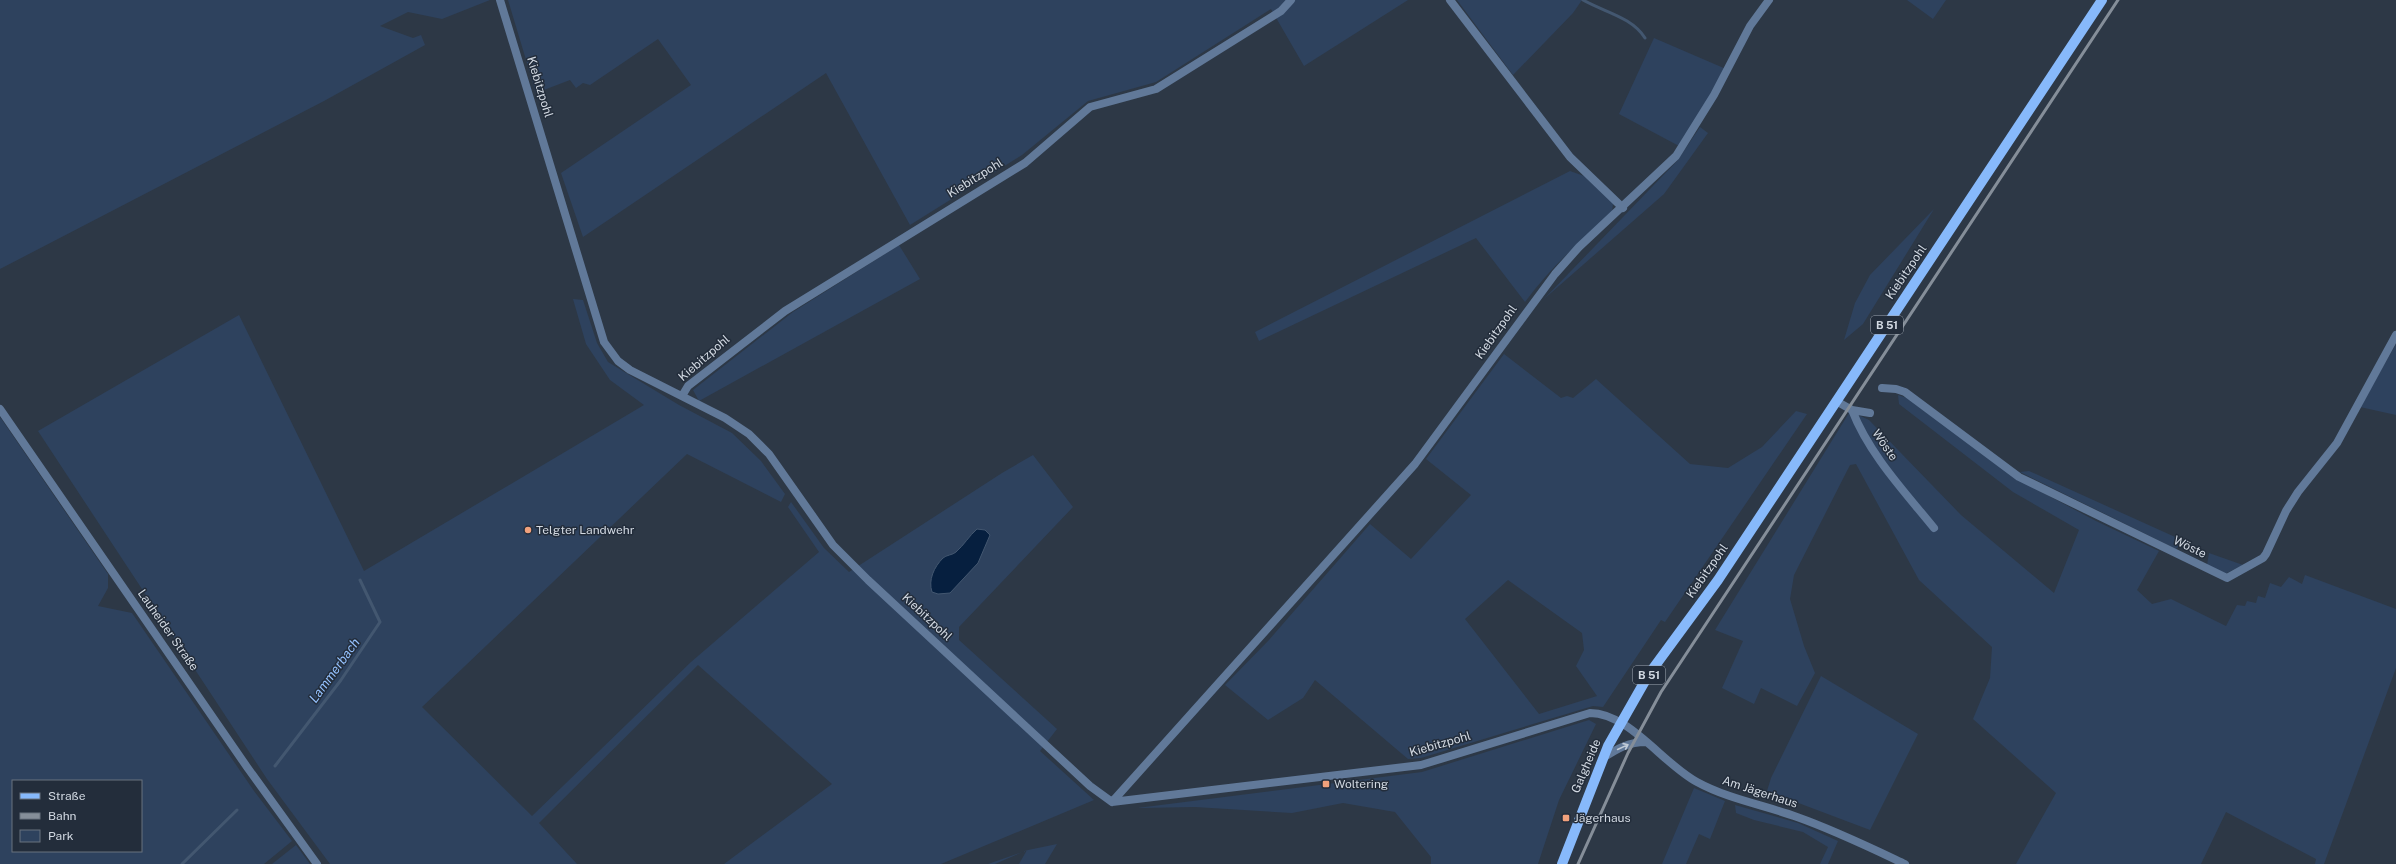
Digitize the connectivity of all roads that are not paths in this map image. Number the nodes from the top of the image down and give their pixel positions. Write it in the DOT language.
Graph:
graph roads {
  1 [pos="500,0"];
  2 [pos="1291,0"];
  3 [pos="1450,0"];
  4 [pos="1769,0"];
  5 [pos="2102,0"];
  6 [pos="1623,208"];
  7 [pos="2396,335"];
  8 [pos="1882,388"];
  9 [pos="682,396"];
  10 [pos="1836,401"];
  11 [pos="0,409"];
  12 [pos="1852,410"];
  13 [pos="1870,413"];
  14 [pos="1934,528"];
  15 [pos="1620,723"];
  16 [pos="1646,742"];
  17 [pos="1603,758"];
  18 [pos="1112,802"];
  19 [pos="318,864"];
  20 [pos="1562,864"];
  21 [pos="1905,864"];
  1 -- 9 [label="street, Kiebitzpohl"];
  2 -- 9 [label="street, Kiebitzpohl"];
  3 -- 6 [label="street"];
  4 -- 6 [label="street, Kiebitzpohl"];
  5 -- 10 [label="main road, Kiebitzpohl / B 51"];
  6 -- 18 [label="street, Kiebitzpohl"];
  7 -- 8 [label="street, Wöste"];
  9 -- 18 [label="street, Kiebitzpohl"];
  10 -- 12 [label="street, Wöste"];
  10 -- 15 [label="main road, Kiebitzpohl / B 51"];
  11 -- 19 [label="street, Lauheider Straße"];
  12 -- 13 [label="street, Wöste"];
  12 -- 14 [label="street, Wöste"];
  15 -- 16 [label="street, Am Jägerhaus"];
  15 -- 17 [label="main road, Galgheide / B 51"];
  15 -- 18 [label="street, Kiebitzpohl"];
  17 -- 16 [label="street, one-way"];
  16 -- 21 [label="street, Am Jägerhaus"];
  17 -- 20 [label="main road, Galgheide / B 51"];
}
